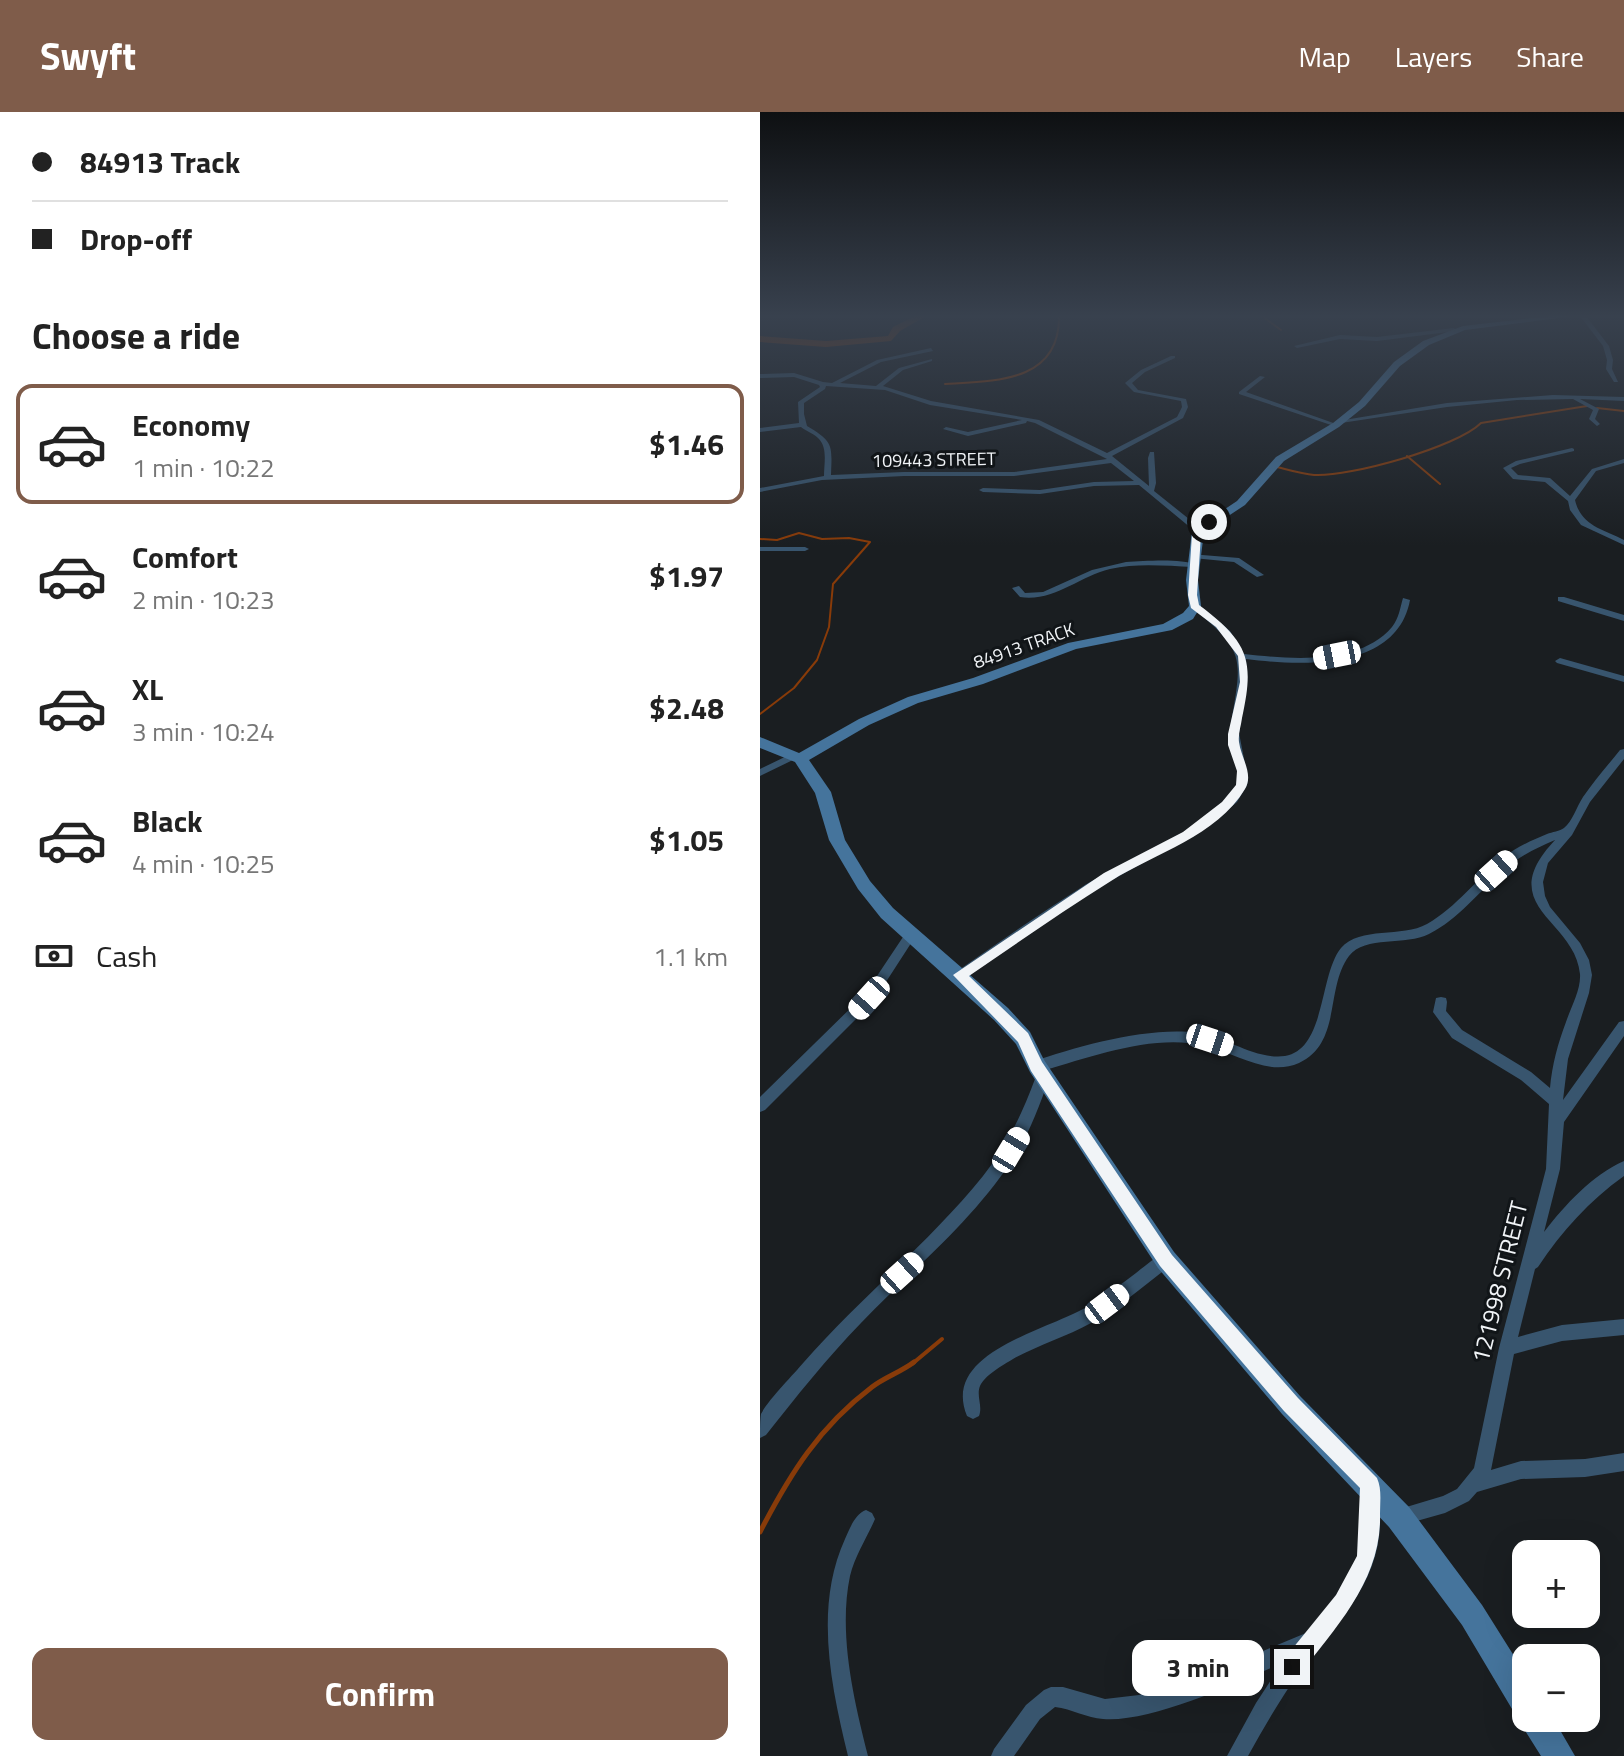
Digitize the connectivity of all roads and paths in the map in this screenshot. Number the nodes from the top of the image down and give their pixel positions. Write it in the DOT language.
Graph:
graph roads {
  1 [pos="816,393"];
  2 [pos="897,393"];
  3 [pos="1145,393"];
  4 [pos="1241,393"];
  5 [pos="1372,393"];
  6 [pos="1559,395"];
  7 [pos="1624,399"];
  8 [pos="1338,423"];
  9 [pos="1043,424"];
  10 [pos="1597,424"];
  11 [pos="801,425"];
  12 [pos="946,429"];
  13 [pos="760,430"];
  14 [pos="1572,450"];
  15 [pos="1152,453"];
  16 [pos="1108,459"];
  17 [pos="1624,461"];
  18 [pos="827,478"];
  19 [pos="1140,483"];
  20 [pos="760,490"];
  21 [pos="983,490"];
  22 [pos="1150,492"];
  23 [pos="1571,500"];
  24 [pos="1198,532"];
  25 [pos="1624,543"];
  26 [pos="760,549"];
  27 [pos="805,549"];
  28 [pos="1193,561"];
  29 [pos="1260,575"];
  30 [pos="1016,588"];
  31 [pos="1561,599"];
  32 [pos="1406,600"];
  33 [pos="1195,606"];
  34 [pos="1211,618"];
  35 [pos="1624,618"];
  36 [pos="1183,619"];
  37 [pos="1242,656"];
  38 [pos="1275,660"];
  39 [pos="1560,661"];
  40 [pos="1245,675"];
  41 [pos="1624,679"];
  42 [pos="760,742"];
  43 [pos="1624,752"];
  44 [pos="797,757"];
  45 [pos="760,773"];
  46 [pos="1569,830"];
  47 [pos="911,934"];
  48 [pos="960,975"];
  49 [pos="1441,1002"];
  50 [pos="1624,1026"];
  51 [pos="1037,1066"];
  52 [pos="1555,1100"];
  53 [pos="760,1106"];
  54 [pos="1557,1120"];
  55 [pos="1624,1168"];
  56 [pos="1166,1260"];
  57 [pos="1525,1276"];
  58 [pos="1624,1327"];
  59 [pos="1507,1348"];
  60 [pos="973,1410"];
  61 [pos="760,1429"];
  62 [pos="1624,1462"];
  63 [pos="1476,1483"];
  64 [pos="1370,1484"];
  65 [pos="1399,1517"];
  66 [pos="866,1519"];
  67 [pos="1312,1640"];
  68 [pos="1512,1680"];
  69 [pos="1544,1732"];
  70 [pos="858,1756"];
  71 [pos="1001,1756"];
  72 [pos="1237,1756"];
  73 [pos="1559,1756"];
  1 -- 11 [label="street"];
  2 -- 9 [label="street"];
  3 -- 16 [label="street, 109443 STREET"];
  4 -- 8 [label="street"];
  5 -- 8 [label="street"];
  6 -- 7 [label="street"];
  6 -- 8 [label="street"];
  6 -- 10 [label="street"];
  8 -- 24 [label="street"];
  9 -- 12 [label="street"];
  9 -- 16 [label="street"];
  11 -- 13 [label="street"];
  11 -- 18 [label="street"];
  14 -- 23 [label="street"];
  15 -- 22 [label="street"];
  16 -- 18 [label="street, 109443 STREET"];
  16 -- 19 [label="street"];
  17 -- 23 [label="street"];
  18 -- 20 [label="street, 109443 STREET"];
  19 -- 21 [label="street"];
  19 -- 22 [label="street"];
  22 -- 24 [label="street"];
  23 -- 25 [label="street"];
  24 -- 28 [label="street"];
  26 -- 27 [label="street"];
  28 -- 29 [label="street"];
  28 -- 30 [label="street"];
  28 -- 33 [label="street"];
  31 -- 35 [label="street"];
  32 -- 38 [label="street"];
  33 -- 34 [label="street"];
  33 -- 36 [label="street, 84913 TRACK"];
  34 -- 36 [label="street"];
  34 -- 37 [label="street"];
  36 -- 44 [label="street, 84913 TRACK"];
  37 -- 38 [label="street"];
  37 -- 40 [label="street"];
  38 -- 40 [label="street"];
  39 -- 41 [label="street"];
  40 -- 48 [label="street"];
  42 -- 44 [label="street"];
  43 -- 46 [label="street, 121998 STREET"];
  44 -- 45 [label="street"];
  44 -- 47 [label="street"];
  46 -- 51 [label="street"];
  46 -- 52 [label="street, 121998 STREET"];
  47 -- 48 [label="street"];
  47 -- 53 [label="street"];
  48 -- 51 [label="street"];
  49 -- 52 [label="street"];
  50 -- 54 [label="street"];
  51 -- 56 [label="street"];
  51 -- 61 [label="street"];
  52 -- 54 [label="street, 121998 STREET"];
  54 -- 57 [label="street, 121998 STREET"];
  55 -- 57 [label="street"];
  56 -- 60 [label="street"];
  56 -- 64 [label="street"];
  57 -- 59 [label="street, 121998 STREET"];
  58 -- 59 [label="street"];
  59 -- 63 [label="street, 121998 STREET"];
  62 -- 63 [label="street"];
  63 -- 65 [label="street"];
  64 -- 65 [label="street"];
  64 -- 67 [label="street"];
  65 -- 68 [label="street"];
  66 -- 70 [label="street"];
  67 -- 71 [label="street"];
  67 -- 72 [label="street"];
  69 -- 73 [label="street"];
}
